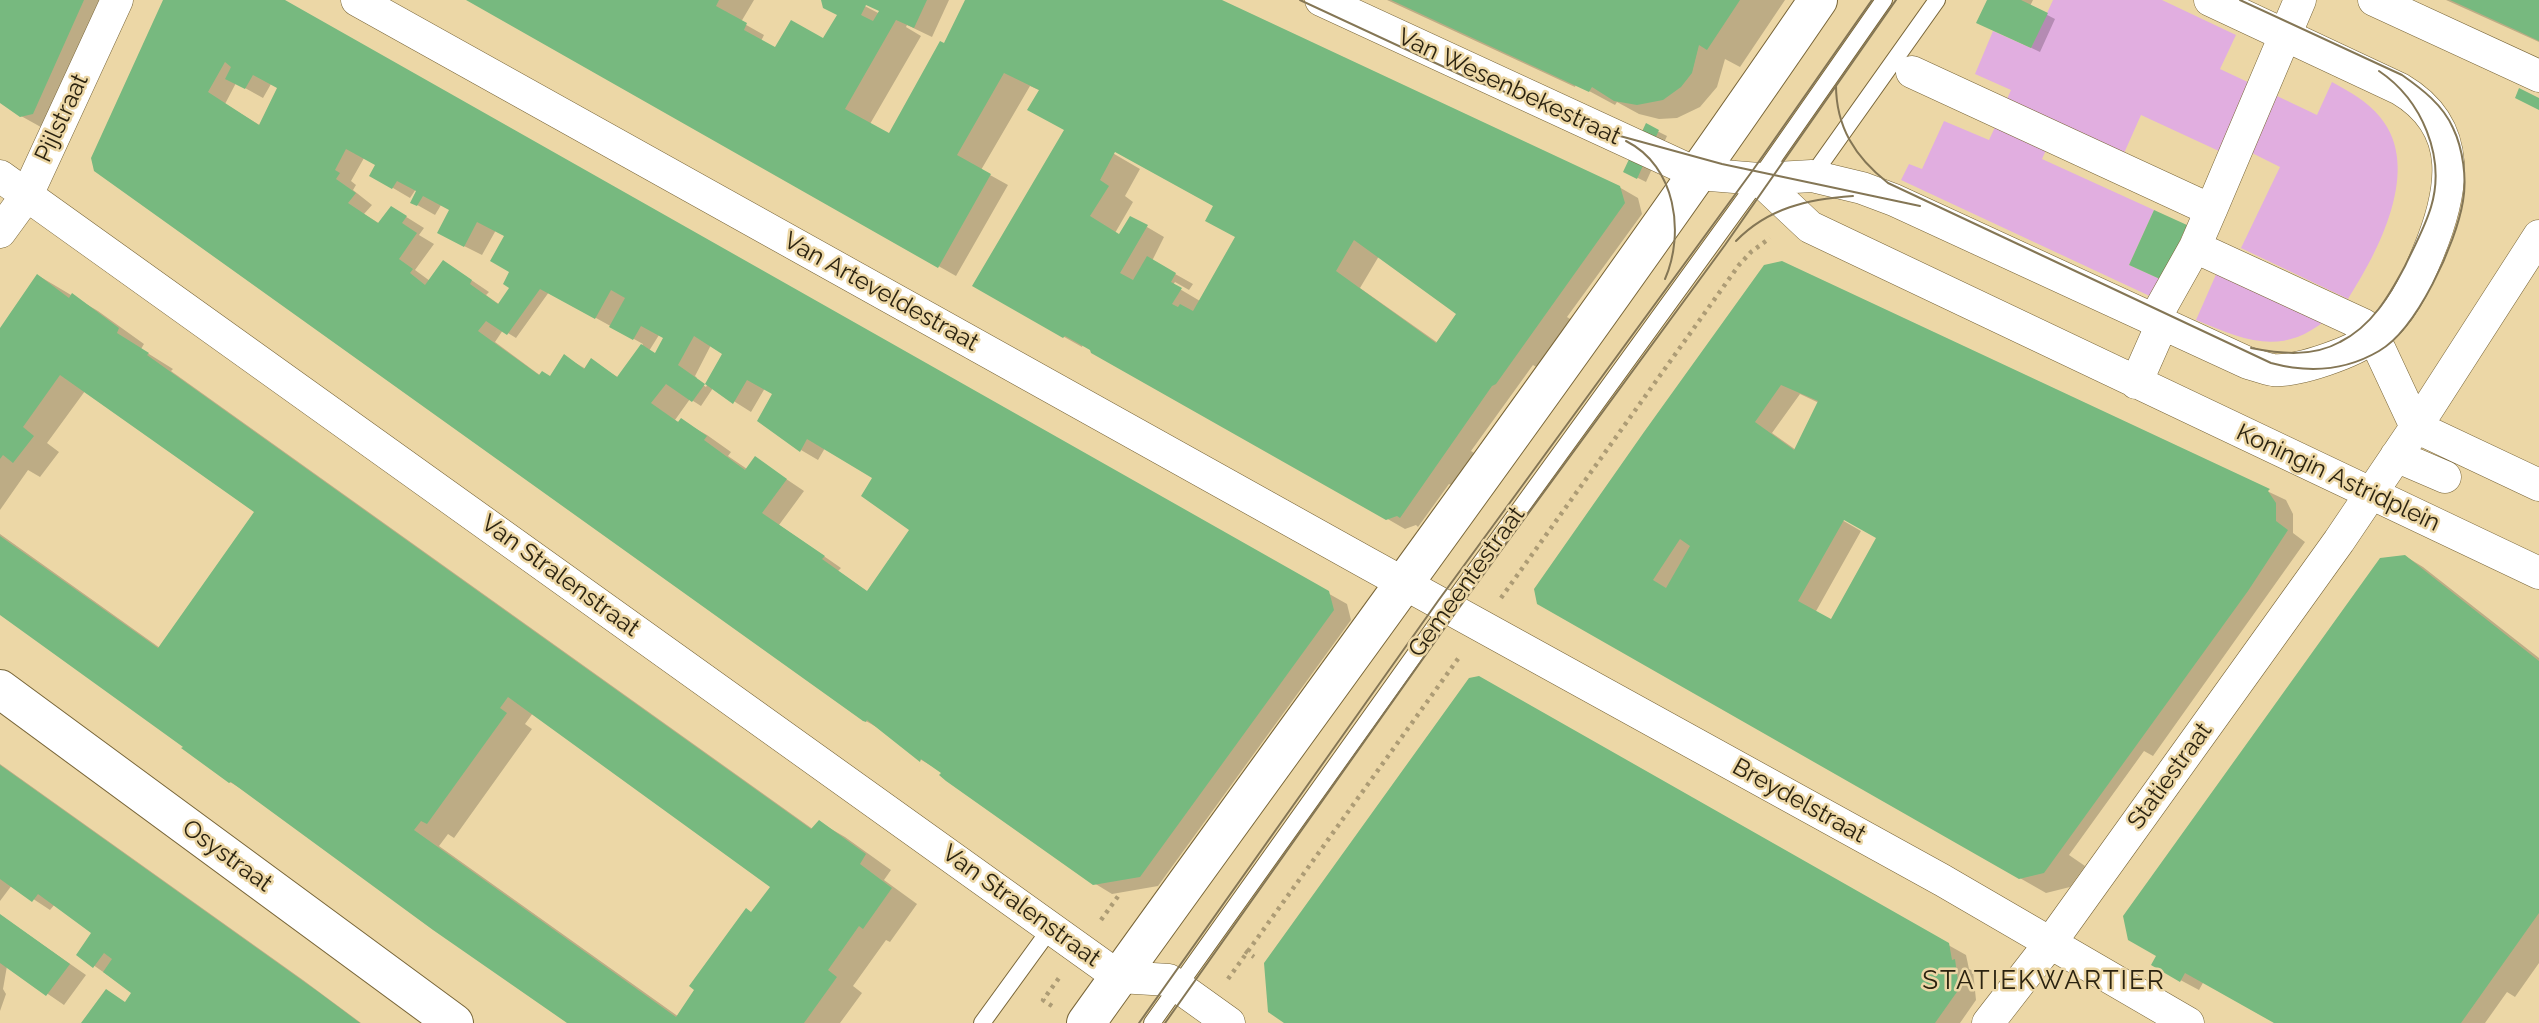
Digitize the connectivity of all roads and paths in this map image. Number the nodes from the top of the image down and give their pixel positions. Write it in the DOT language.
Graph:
graph roads {
  1 [pos="117,0"];
  2 [pos="356,0"];
  3 [pos="1321,0"];
  4 [pos="1818,0"];
  5 [pos="1884,0"];
  6 [pos="1937,0"];
  7 [pos="2210,0"];
  8 [pos="2300,0"];
  9 [pos="2374,0"];
  10 [pos="2286,36"];
  11 [pos="1912,72"];
  12 [pos="2539,76"];
  13 [pos="1698,174"];
  14 [pos="0,176"];
  15 [pos="1812,176"];
  16 [pos="1759,179"];
  17 [pos="27,195"];
  18 [pos="2211,210"];
  19 [pos="0,232"];
  20 [pos="2539,236"];
  21 [pos="2195,247"];
  22 [pos="1751,252"];
  23 [pos="2162,324"];
  24 [pos="2373,337"];
  25 [pos="2136,383"];
  26 [pos="2416,428"];
  27 [pos="2396,456"];
  28 [pos="2445,477"];
  29 [pos="2539,485"];
  30 [pos="2372,493"];
  31 [pos="2539,573"];
  32 [pos="1405,584"];
  33 [pos="1448,608"];
  34 [pos="1481,626"];
  35 [pos="0,689"];
  36 [pos="1051,928"];
  37 [pos="2051,942"];
  38 [pos="1119,976"];
  39 [pos="1057,981"];
  40 [pos="1178,987"];
  41 [pos="1070,1015"];
  42 [pos="1218,1016"];
  43 [pos="454,1023"];
  44 [pos="982,1023"];
  45 [pos="1152,1023"];
  46 [pos="1988,1023"];
  47 [pos="2188,1023"];
  1 -- 17 [label="street, Pijlstraat"];
  2 -- 32 [label="street, Van Arteveldestraat"];
  3 -- 13 [label="street, Van Wesenbekestraat"];
  4 -- 13 [label="main road"];
  5 -- 16 [label="lane"];
  6 -- 15 [label="lane"];
  7 -- 10 [label="street"];
  8 -- 10 [label="street"];
  9 -- 12 [label="street"];
  10 -- 18 [label="street"];
  10 -- 24 [label="street"];
  11 -- 18 [label="street"];
  13 -- 16 [label="street"];
  13 -- 32 [label="main road, Gemeentestraat"];
  14 -- 17 [label="street, Van Stralenstraat"];
  15 -- 16 [label="street"];
  15 -- 23 [label="street"];
  16 -- 25 [label="street, Koningin Astridplein"];
  16 -- 33 [label="lane, Gemeentestraat"];
  17 -- 19 [label="street, Pijlstraat"];
  17 -- 36 [label="street, Van Stralenstraat"];
  18 -- 21 [label="street"];
  20 -- 26 [label="street"];
  21 -- 23 [label="street"];
  21 -- 24 [label="street"];
  22 -- 34 [label="path"];
  23 -- 24 [label="street"];
  23 -- 25 [label="street"];
  24 -- 26 [label="street"];
  25 -- 30 [label="street, Koningin Astridplein"];
  26 -- 27 [label="street, Statiestraat"];
  26 -- 29 [label="street"];
  27 -- 28 [label="street"];
  27 -- 30 [label="street, Statiestraat"];
  30 -- 31 [label="street, Koningin Astridplein"];
  30 -- 37 [label="street, Statiestraat"];
  32 -- 33 [label="street, Breydelstraat"];
  32 -- 38 [label="main road, Gemeentestraat"];
  33 -- 34 [label="street, Breydelstraat"];
  33 -- 40 [label="lane, Gemeentestraat"];
  34 -- 37 [label="street, Breydelstraat"];
  34 -- 42 [label="path"];
  35 -- 43 [label="main road, Osystraat"];
  36 -- 38 [label="street, Van Stralenstraat"];
  36 -- 44 [label="lane"];
  37 -- 46 [label="street, Statiestraat"];
  37 -- 47 [label="street, Breydelstraat"];
  38 -- 40 [label="street"];
  38 -- 41 [label="main road, Gemeentestraat"];
  39 -- 41 [label="path"];
  40 -- 42 [label="street"];
  40 -- 45 [label="lane, Gemeentestraat"];
}
